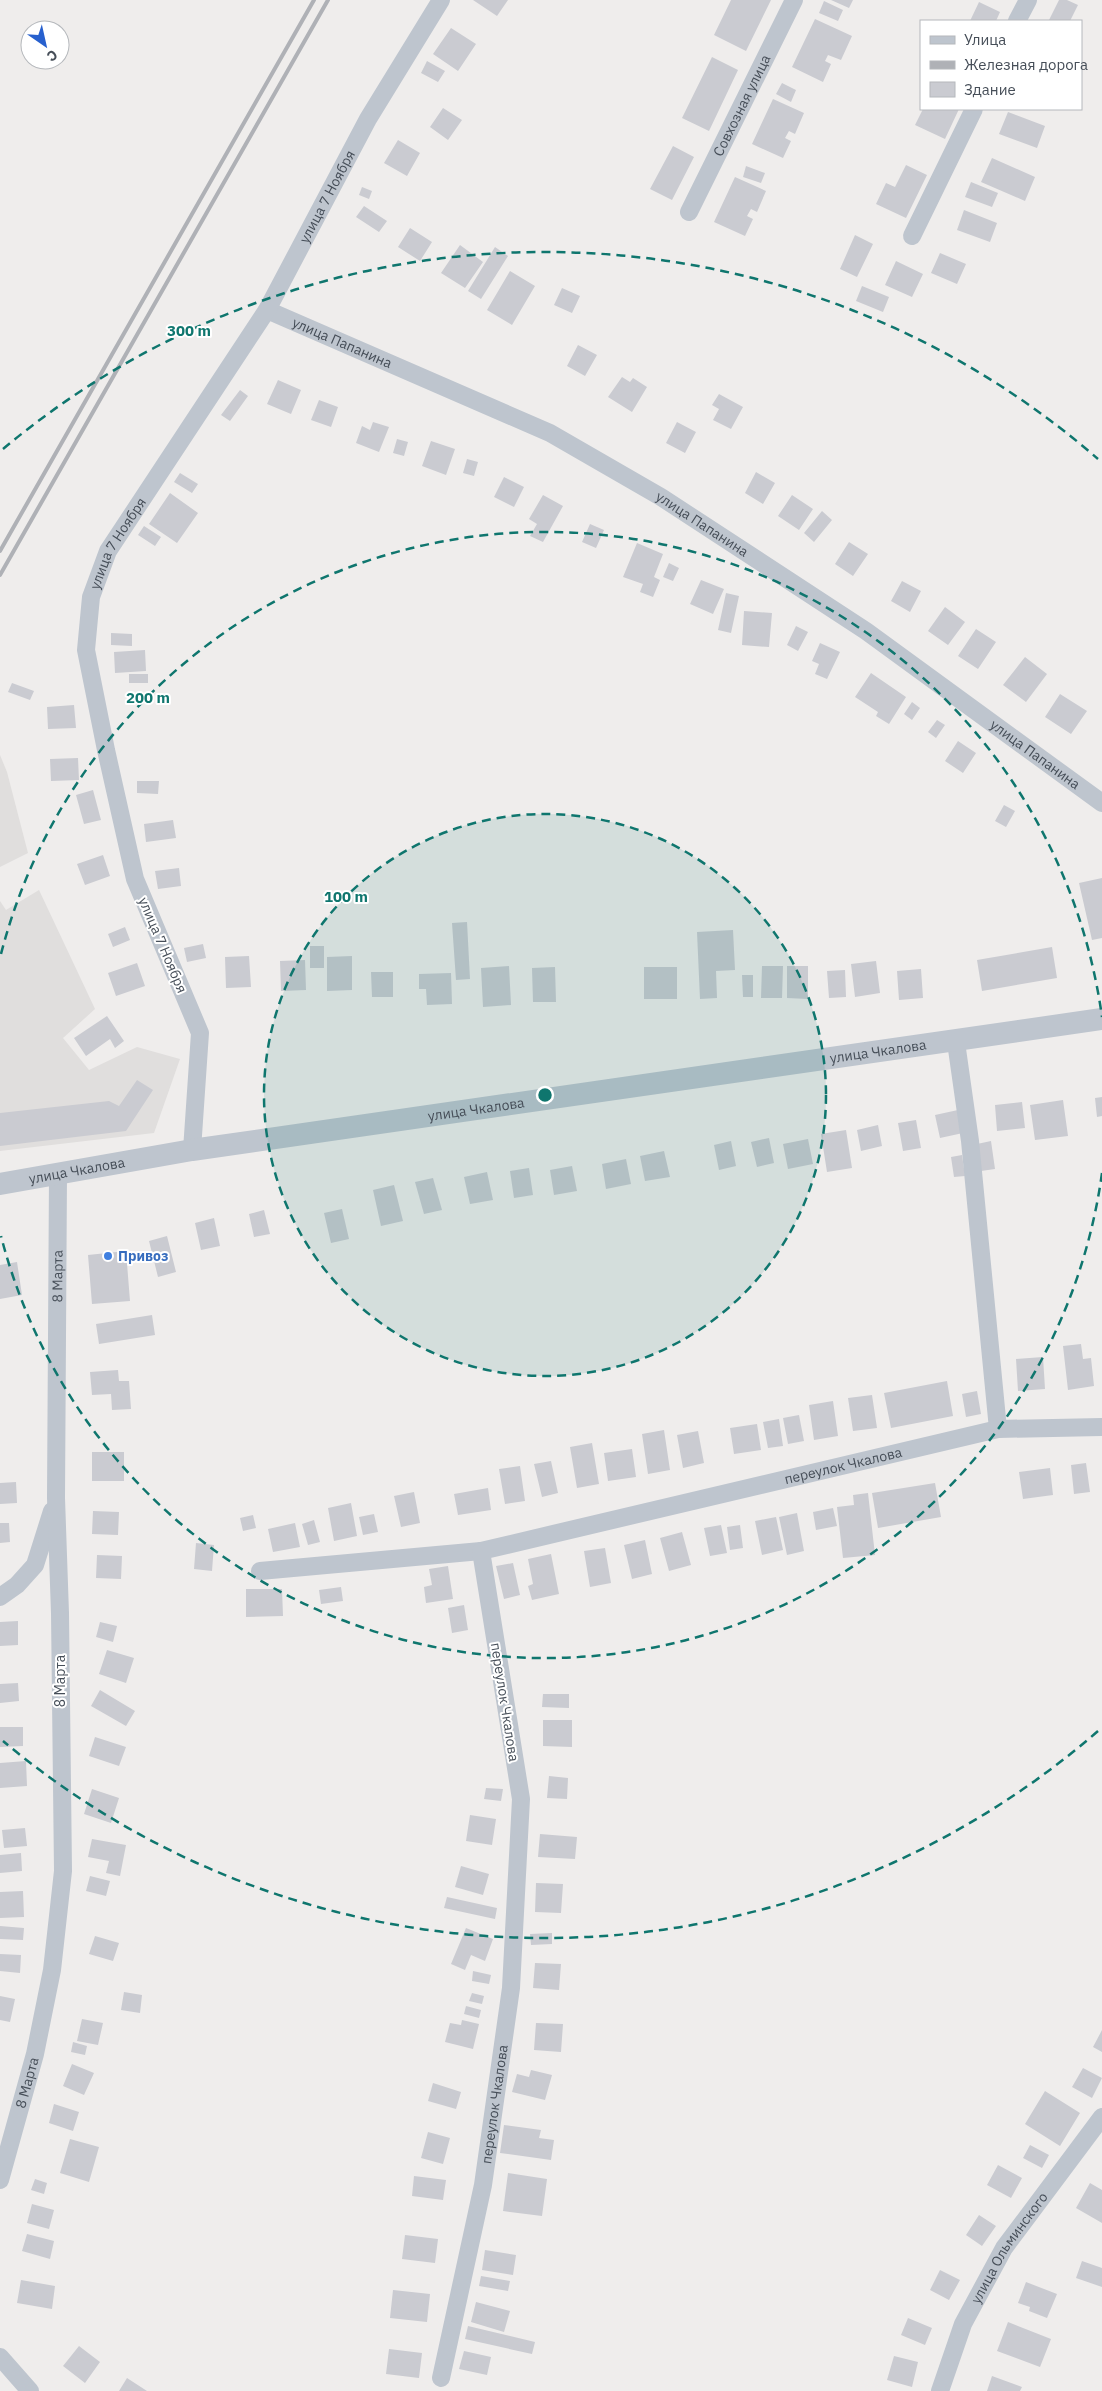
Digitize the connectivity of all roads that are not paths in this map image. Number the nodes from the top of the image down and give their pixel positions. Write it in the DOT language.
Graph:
graph roads {
  1 [pos="441,0"];
  2 [pos="794,0"];
  3 [pos="1028,0"];
  4 [pos="1018,20"];
  5 [pos="974,110"];
  6 [pos="689,212"];
  7 [pos="912,236"];
  8 [pos="267,310"];
  9 [pos="1102,803"];
  10 [pos="1102,1019"];
  11 [pos="956,1042"];
  12 [pos="192,1150"];
  13 [pos="58,1175"];
  14 [pos="0,1184"];
  15 [pos="1102,1427"];
  16 [pos="998,1429"];
  17 [pos="56,1498"];
  18 [pos="481,1551"];
  19 [pos="260,1571"];
  20 [pos="0,1598"];
  21 [pos="1102,2117"];
  22 [pos="0,2180"];
  23 [pos="0,2358"];
  24 [pos="441,2378"];
  25 [pos="30,2391"];
  26 [pos="940,2391"];
  1 -- 8 [label="street, улица 7 Ноября"];
  2 -- 6 [label="street, Совхозная улица"];
  3 -- 4 [label="street"];
  5 -- 7 [label="street"];
  8 -- 9 [label="street, улица Папанина"];
  8 -- 12 [label="street, улица 7 Ноября"];
  10 -- 11 [label="street, улица Чкалова"];
  11 -- 12 [label="street, улица Чкалова"];
  11 -- 16 [label="street"];
  12 -- 13 [label="street, улица Чкалова"];
  13 -- 14 [label="street, улица Чкалова"];
  13 -- 17 [label="street, 8 Марта"];
  15 -- 16 [label="street, переулок Чкалова"];
  16 -- 18 [label="street, переулок Чкалова"];
  17 -- 20 [label="street"];
  17 -- 22 [label="street, 8 Марта"];
  18 -- 19 [label="street"];
  18 -- 24 [label="street, переулок Чкалова"];
  21 -- 26 [label="street, улица Ольминского"];
  23 -- 25 [label="street"];
}
